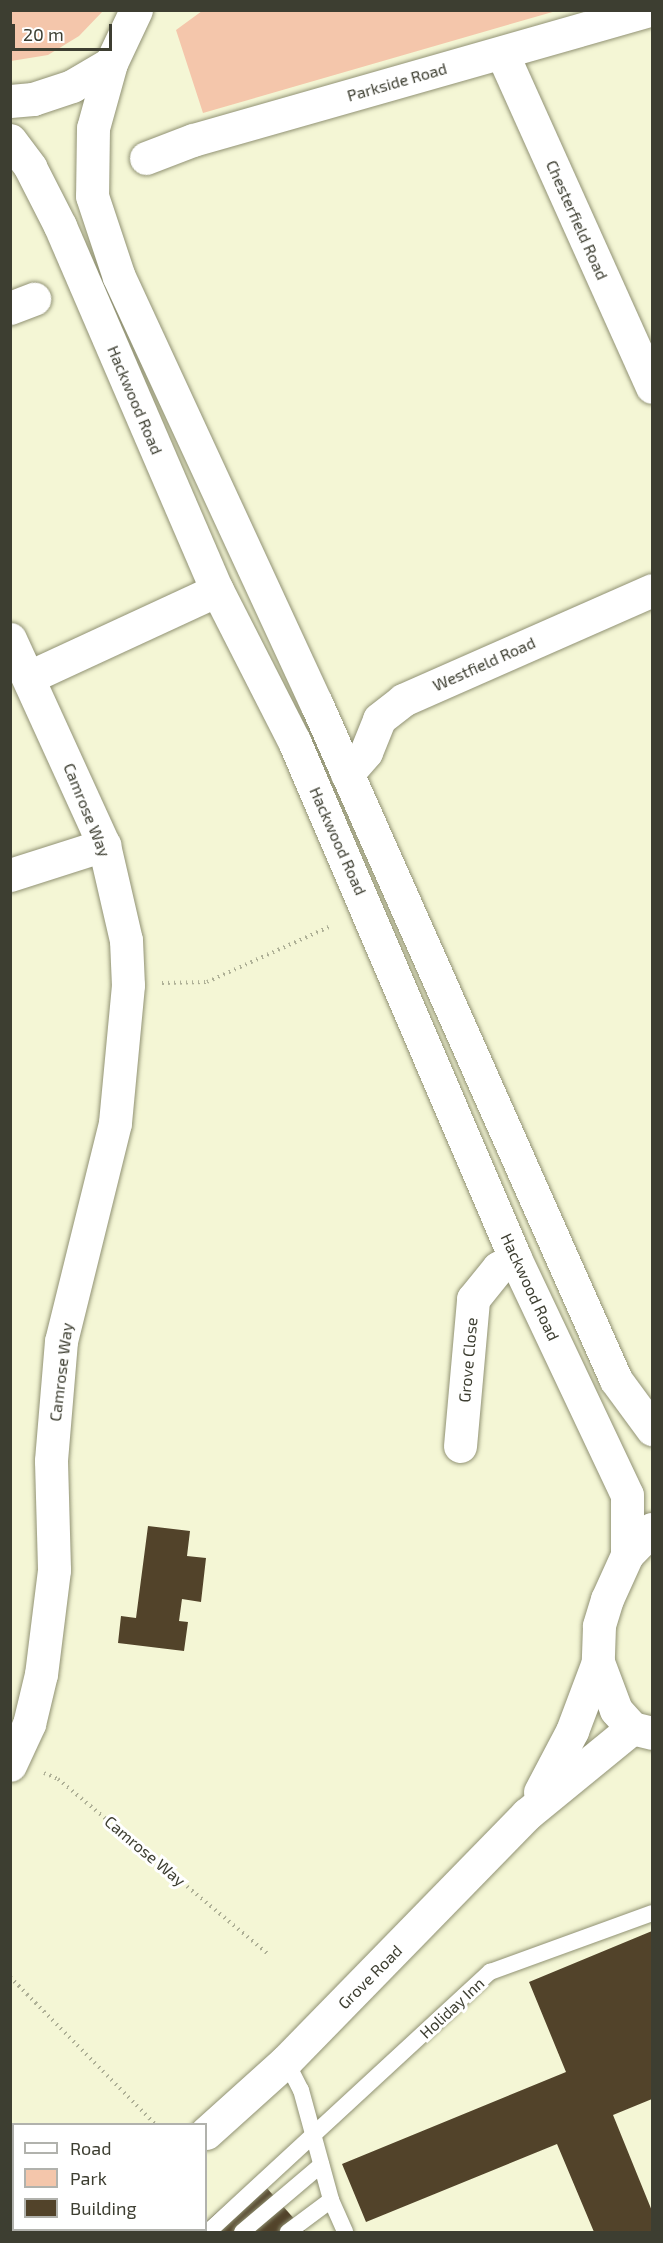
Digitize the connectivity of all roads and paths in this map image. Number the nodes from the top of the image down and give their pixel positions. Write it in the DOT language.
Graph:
graph roads {
  1 [pos="650,10"];
  2 [pos="138,14"];
  3 [pos="502,52"];
  4 [pos="111,63"];
  5 [pos="10,101"];
  6 [pos="10,140"];
  7 [pos="146,158"];
  8 [pos="652,387"];
  9 [pos="217,590"];
  10 [pos="652,590"];
  11 [pos="10,639"];
  12 [pos="29,677"];
  13 [pos="347,774"];
  14 [pos="104,844"];
  15 [pos="10,875"];
  16 [pos="329,927"];
  17 [pos="128,985"];
  18 [pos="516,1258"];
  19 [pos="652,1429"];
  20 [pos="460,1446"];
  21 [pos="652,1530"];
  22 [pos="627,1554"];
  23 [pos="598,1662"];
  24 [pos="642,1731"];
  25 [pos="12,1762"];
  26 [pos="527,1814"];
  27 [pos="652,1913"];
  28 [pos="269,1955"];
  29 [pos="10,1977"];
  30 [pos="286,2061"];
  31 [pos="154,2123"];
  32 [pos="207,2132"];
  33 [pos="313,2137"];
  34 [pos="321,2165"];
  35 [pos="331,2200"];
  36 [pos="208,2232"];
  37 [pos="242,2232"];
  38 [pos="288,2232"];
  39 [pos="345,2232"];
  1 -- 3 [label="street, Parkside Road"];
  2 -- 4 [label="street"];
  3 -- 7 [label="street, Parkside Road"];
  3 -- 8 [label="street, Chesterfield Road"];
  4 -- 5 [label="street"];
  4 -- 13 [label="street"];
  6 -- 9 [label="street, Hackwood Road"];
  9 -- 12 [label="street"];
  9 -- 18 [label="street, Hackwood Road"];
  10 -- 13 [label="street, Westfield Road"];
  11 -- 12 [label="street, Camrose Way"];
  12 -- 14 [label="street, Camrose Way"];
  13 -- 19 [label="street"];
  14 -- 15 [label="street"];
  14 -- 17 [label="street, Camrose Way"];
  16 -- 17 [label="path"];
  17 -- 25 [label="street, Camrose Way"];
  18 -- 20 [label="street, Grove Close"];
  18 -- 22 [label="street, Hackwood Road"];
  21 -- 22 [label="street"];
  22 -- 23 [label="street"];
  23 -- 24 [label="street"];
  23 -- 26 [label="street, Grove Road"];
  24 -- 26 [label="street, Grove Road"];
  25 -- 28 [label="path, Camrose Way"];
  26 -- 30 [label="street, Grove Road"];
  27 -- 33 [label="lane, Holiday Inn"];
  29 -- 31 [label="path"];
  30 -- 32 [label="street, Grove Road"];
  30 -- 33 [label="lane"];
  33 -- 34 [label="lane"];
  33 -- 36 [label="lane, Holiday Inn"];
  34 -- 35 [label="lane"];
  34 -- 37 [label="lane"];
  35 -- 38 [label="lane"];
  35 -- 39 [label="lane"];
}
